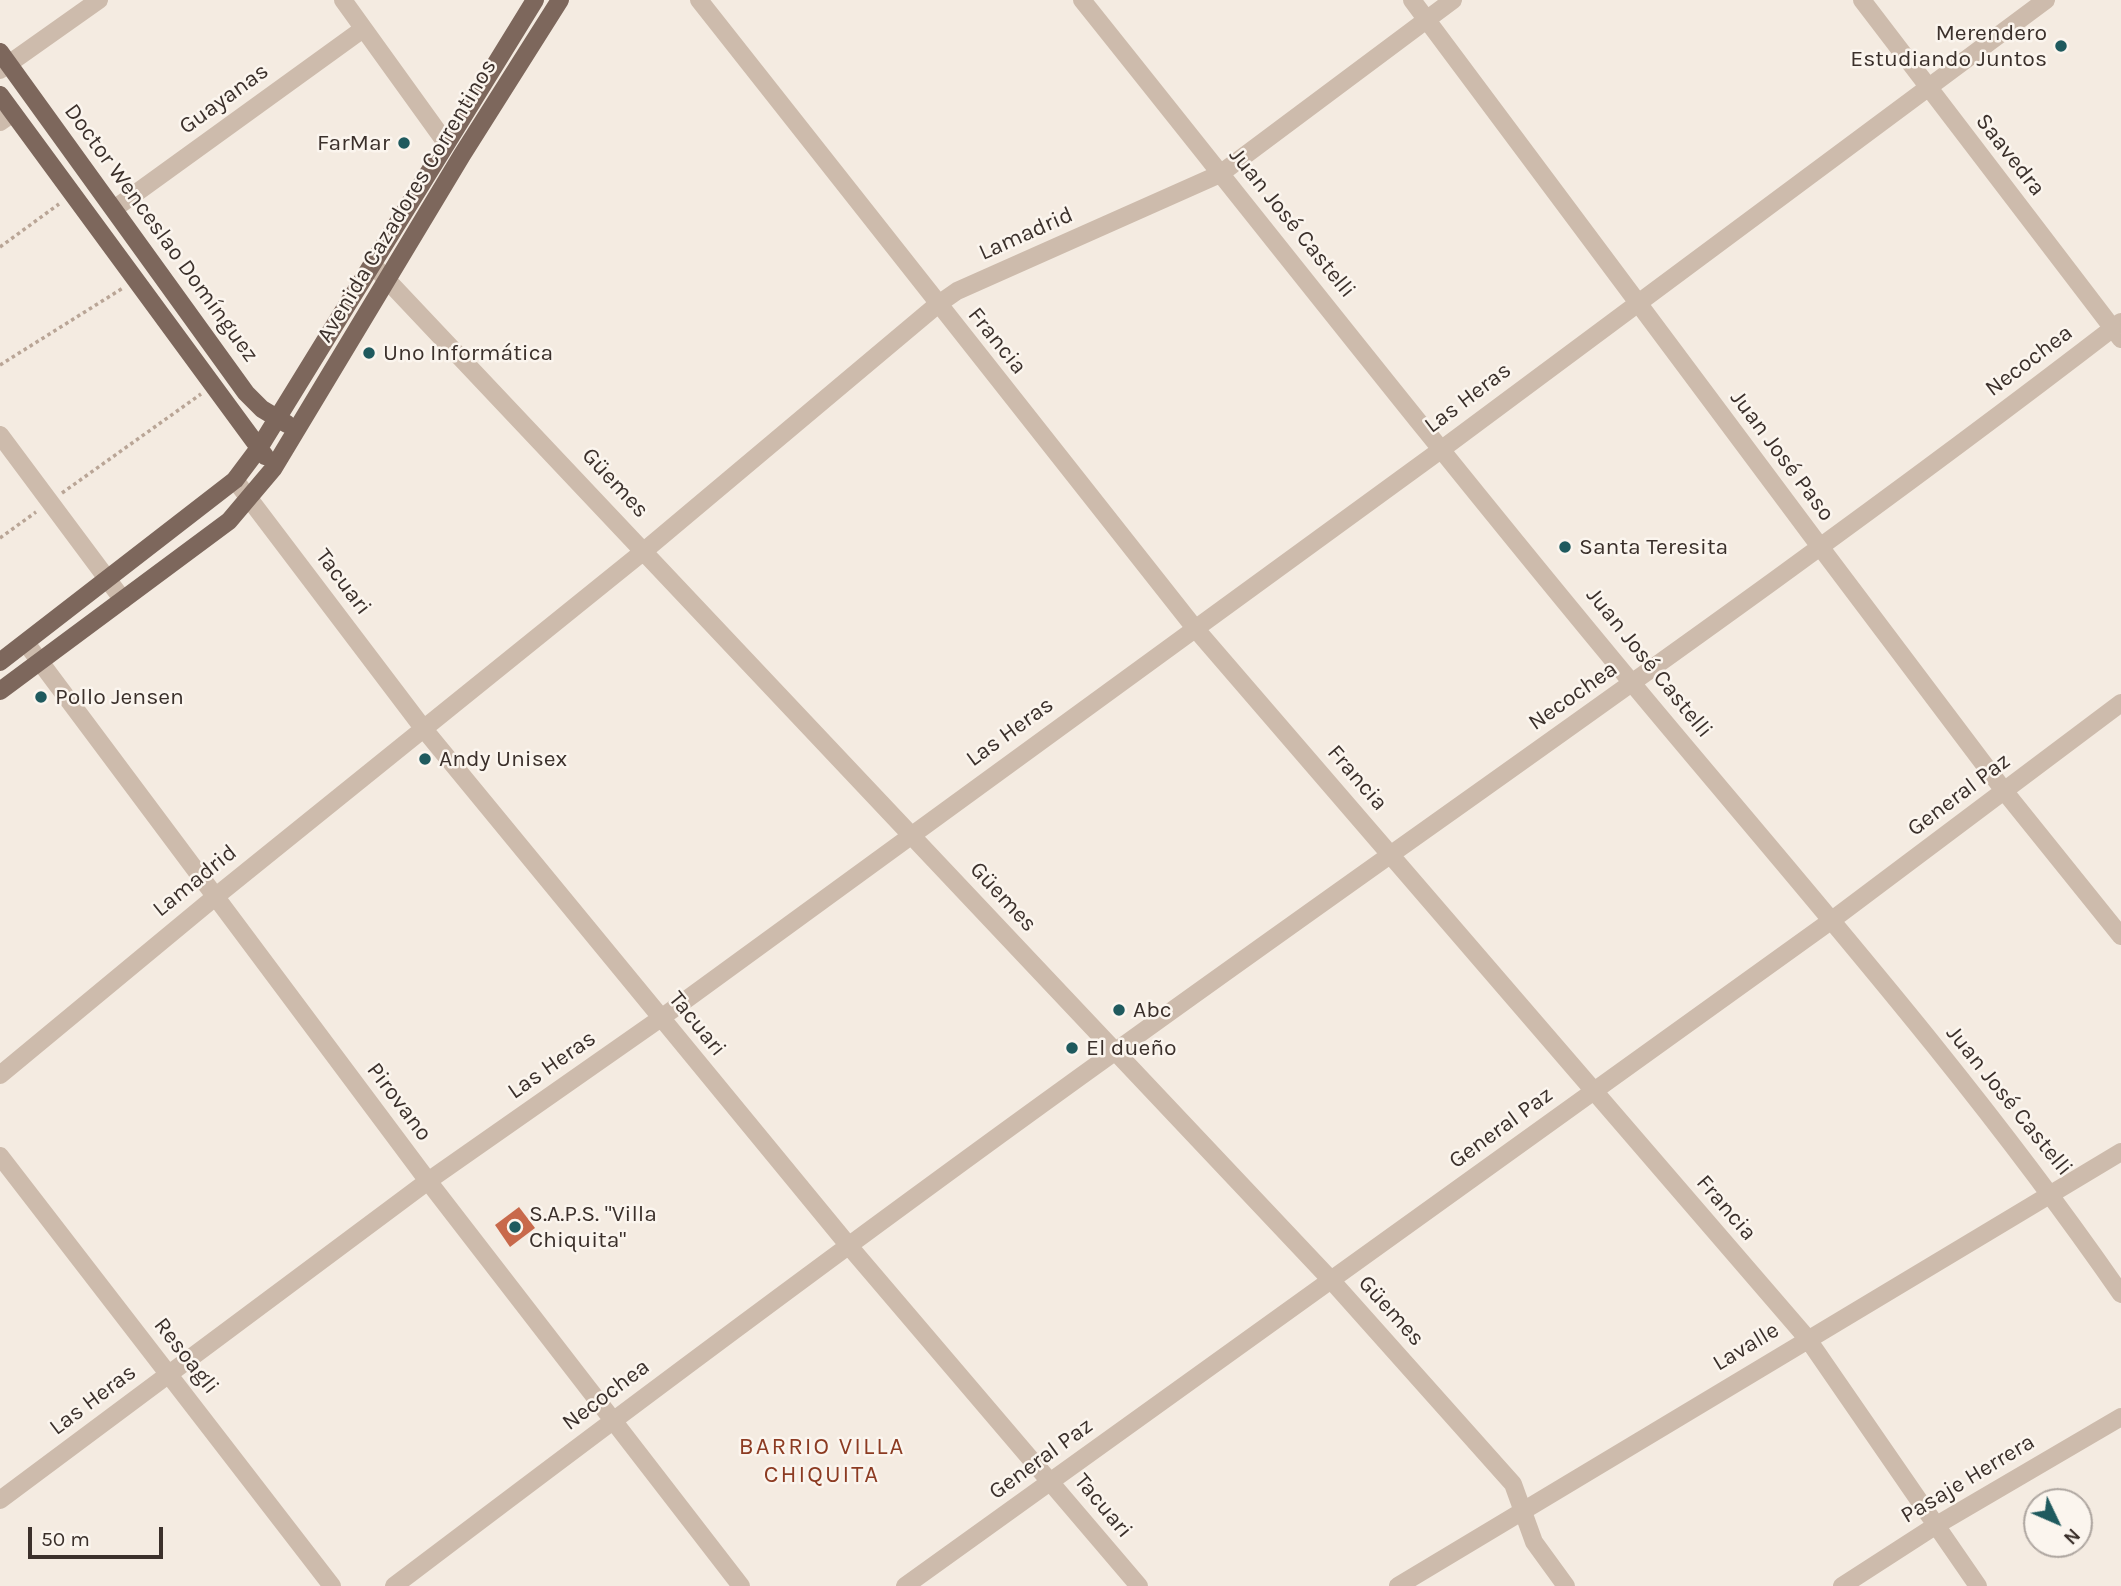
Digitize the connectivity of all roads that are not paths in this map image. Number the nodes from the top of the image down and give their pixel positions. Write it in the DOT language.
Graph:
graph roads {
  1 [pos="99,0"];
  2 [pos="343,0"];
  3 [pos="535,0"];
  4 [pos="560,0"];
  5 [pos="699,0"];
  6 [pos="1082,0"];
  7 [pos="1412,0"];
  8 [pos="1453,0"];
  9 [pos="1862,0"];
  10 [pos="2046,0"];
  11 [pos="1427,20"];
  12 [pos="363,29"];
  13 [pos="3,62"];
  14 [pos="1928,89"];
  15 [pos="0,95"];
  16 [pos="6,118"];
  17 [pos="446,143"];
  18 [pos="1220,174"];
  19 [pos="114,209"];
  20 [pos="372,264"];
  21 [pos="387,279"];
  22 [pos="1637,304"];
  23 [pos="937,305"];
  24 [pos="2118,330"];
  25 [pos="276,419"];
  26 [pos="297,429"];
  27 [pos="0,435"];
  28 [pos="259,448"];
  29 [pos="1442,449"];
  30 [pos="273,469"];
  31 [pos="234,480"];
  32 [pos="250,500"];
  33 [pos="1821,548"];
  34 [pos="644,551"];
  35 [pos="108,581"];
  36 [pos="123,600"];
  37 [pos="1194,627"];
  38 [pos="26,643"];
  39 [pos="0,662"];
  40 [pos="38,663"];
  41 [pos="1633,684"];
  42 [pos="0,691"];
  43 [pos="2121,703"];
  44 [pos="423,728"];
  45 [pos="2005,792"];
  46 [pos="911,834"];
  47 [pos="1391,854"];
  48 [pos="215,897"];
  49 [pos="1832,920"];
  50 [pos="2121,936"];
  51 [pos="661,1018"];
  52 [pos="1115,1051"];
  53 [pos="0,1075"];
  54 [pos="1593,1092"];
  55 [pos="2121,1153"];
  56 [pos="0,1156"];
  57 [pos="428,1181"];
  58 [pos="2051,1194"];
  59 [pos="849,1246"];
  60 [pos="1331,1280"];
  61 [pos="2121,1294"];
  62 [pos="1807,1338"];
  63 [pos="169,1374"];
  64 [pos="2121,1418"];
  65 [pos="614,1419"];
  66 [pos="1051,1482"];
  67 [pos="0,1500"];
  68 [pos="1522,1511"];
  69 [pos="1935,1527"];
  70 [pos="332,1586"];
  71 [pos="394,1586"];
  72 [pos="741,1586"];
  73 [pos="905,1586"];
  74 [pos="1139,1586"];
  75 [pos="1398,1586"];
  76 [pos="1566,1586"];
  77 [pos="1842,1586"];
  78 [pos="1978,1586"];
  1 -- 13 [label="street"];
  2 -- 12 [label="street"];
  3 -- 17 [label="main road, Avenida Cazadores Correntinos"];
  4 -- 21 [label="main road, Avenida Cazadores Correntinos"];
  5 -- 23 [label="street, Francia"];
  6 -- 18 [label="street, Juan José Castelli"];
  7 -- 11 [label="street, Juan José Paso"];
  8 -- 11 [label="street, Lamadrid"];
  9 -- 14 [label="street, Saavedra"];
  10 -- 14 [label="street, Las Heras"];
  11 -- 18 [label="street, Lamadrid"];
  11 -- 22 [label="street, Juan José Paso"];
  12 -- 17 [label="street"];
  12 -- 19 [label="street, Guayanas"];
  13 -- 19 [label="main road, Doctor Wenceslao Domínguez"];
  14 -- 22 [label="street, Las Heras"];
  14 -- 24 [label="street, Saavedra"];
  15 -- 16 [label="main road, Doctor Wenceslao Domínguez"];
  16 -- 28 [label="main road, Doctor Wenceslao Domínguez"];
  17 -- 20 [label="main road, Avenida Cazadores Correntinos"];
  18 -- 23 [label="street, Lamadrid"];
  18 -- 29 [label="street, Juan José Castelli"];
  19 -- 25 [label="main road, Doctor Wenceslao Domínguez"];
  20 -- 21 [label="street, Güemes"];
  20 -- 25 [label="main road, Avenida Cazadores Correntinos"];
  21 -- 26 [label="main road, Avenida Cazadores Correntinos"];
  21 -- 34 [label="street, Güemes"];
  22 -- 29 [label="street, Las Heras"];
  22 -- 33 [label="street, Juan José Paso"];
  23 -- 34 [label="street, Lamadrid"];
  23 -- 37 [label="street, Francia"];
  24 -- 33 [label="street, Necochea"];
  25 -- 26 [label="main road, Doctor Wenceslao Domínguez"];
  25 -- 28 [label="main road, Avenida Cazadores Correntinos"];
  26 -- 30 [label="main road, Avenida Cazadores Correntinos"];
  27 -- 35 [label="street"];
  28 -- 30 [label="main road, Doctor Wenceslao Domínguez"];
  28 -- 31 [label="main road, Avenida Cazadores Correntinos"];
  29 -- 37 [label="street, Las Heras"];
  29 -- 41 [label="street, Juan José Castelli"];
  30 -- 32 [label="main road, Avenida Cazadores Correntinos"];
  31 -- 32 [label="street, Tacuari"];
  31 -- 35 [label="main road, Avenida Cazadores Correntinos"];
  32 -- 36 [label="main road, Avenida Cazadores Correntinos"];
  32 -- 44 [label="street, Tacuari"];
  33 -- 41 [label="street, Necochea"];
  33 -- 45 [label="street, Juan José Paso"];
  34 -- 44 [label="street, Lamadrid"];
  34 -- 46 [label="street, Güemes"];
  35 -- 36 [label="street"];
  35 -- 38 [label="main road, Avenida Cazadores Correntinos"];
  36 -- 40 [label="main road, Avenida Cazadores Correntinos"];
  37 -- 46 [label="street, Las Heras"];
  37 -- 47 [label="street, Francia"];
  38 -- 39 [label="main road, Avenida Cazadores Correntinos"];
  38 -- 40 [label="street, Pirovano"];
  40 -- 42 [label="main road, Avenida Cazadores Correntinos"];
  40 -- 48 [label="street, Pirovano"];
  41 -- 47 [label="street, Necochea"];
  41 -- 49 [label="street, Juan José Castelli"];
  43 -- 45 [label="street, General Paz"];
  44 -- 48 [label="street, Lamadrid"];
  44 -- 51 [label="street, Tacuari"];
  45 -- 49 [label="street, General Paz"];
  45 -- 50 [label="street, Juan José Paso"];
  46 -- 51 [label="street, Las Heras"];
  46 -- 52 [label="street, Güemes"];
  47 -- 52 [label="street, Necochea"];
  47 -- 54 [label="street, Francia"];
  48 -- 53 [label="street, Lamadrid"];
  48 -- 57 [label="street, Pirovano"];
  49 -- 54 [label="street, General Paz"];
  49 -- 58 [label="street, Juan José Castelli"];
  51 -- 57 [label="street, Las Heras"];
  51 -- 59 [label="street, Tacuari"];
  52 -- 59 [label="street, Necochea"];
  52 -- 60 [label="street, Güemes"];
  54 -- 60 [label="street, General Paz"];
  54 -- 62 [label="street, Francia"];
  55 -- 58 [label="street, Lavalle"];
  56 -- 63 [label="street, Resoagli"];
  57 -- 63 [label="street, Las Heras"];
  57 -- 65 [label="street, Pirovano"];
  58 -- 61 [label="street, Juan José Castelli"];
  58 -- 62 [label="street, Lavalle"];
  59 -- 65 [label="street, Necochea"];
  59 -- 66 [label="street, Tacuari"];
  60 -- 66 [label="street, General Paz"];
  60 -- 68 [label="street, Güemes"];
  62 -- 68 [label="street, Lavalle"];
  62 -- 69 [label="street, Francia"];
  63 -- 67 [label="street, Las Heras"];
  63 -- 70 [label="street, Resoagli"];
  64 -- 69 [label="street, Pasaje Herrera"];
  65 -- 71 [label="street, Necochea"];
  65 -- 72 [label="street, Pirovano"];
  66 -- 73 [label="street, General Paz"];
  66 -- 74 [label="street, Tacuari"];
  68 -- 75 [label="street, Lavalle"];
  68 -- 76 [label="street, Güemes"];
  69 -- 77 [label="street, Pasaje Herrera"];
  69 -- 78 [label="street, Francia"];
}
